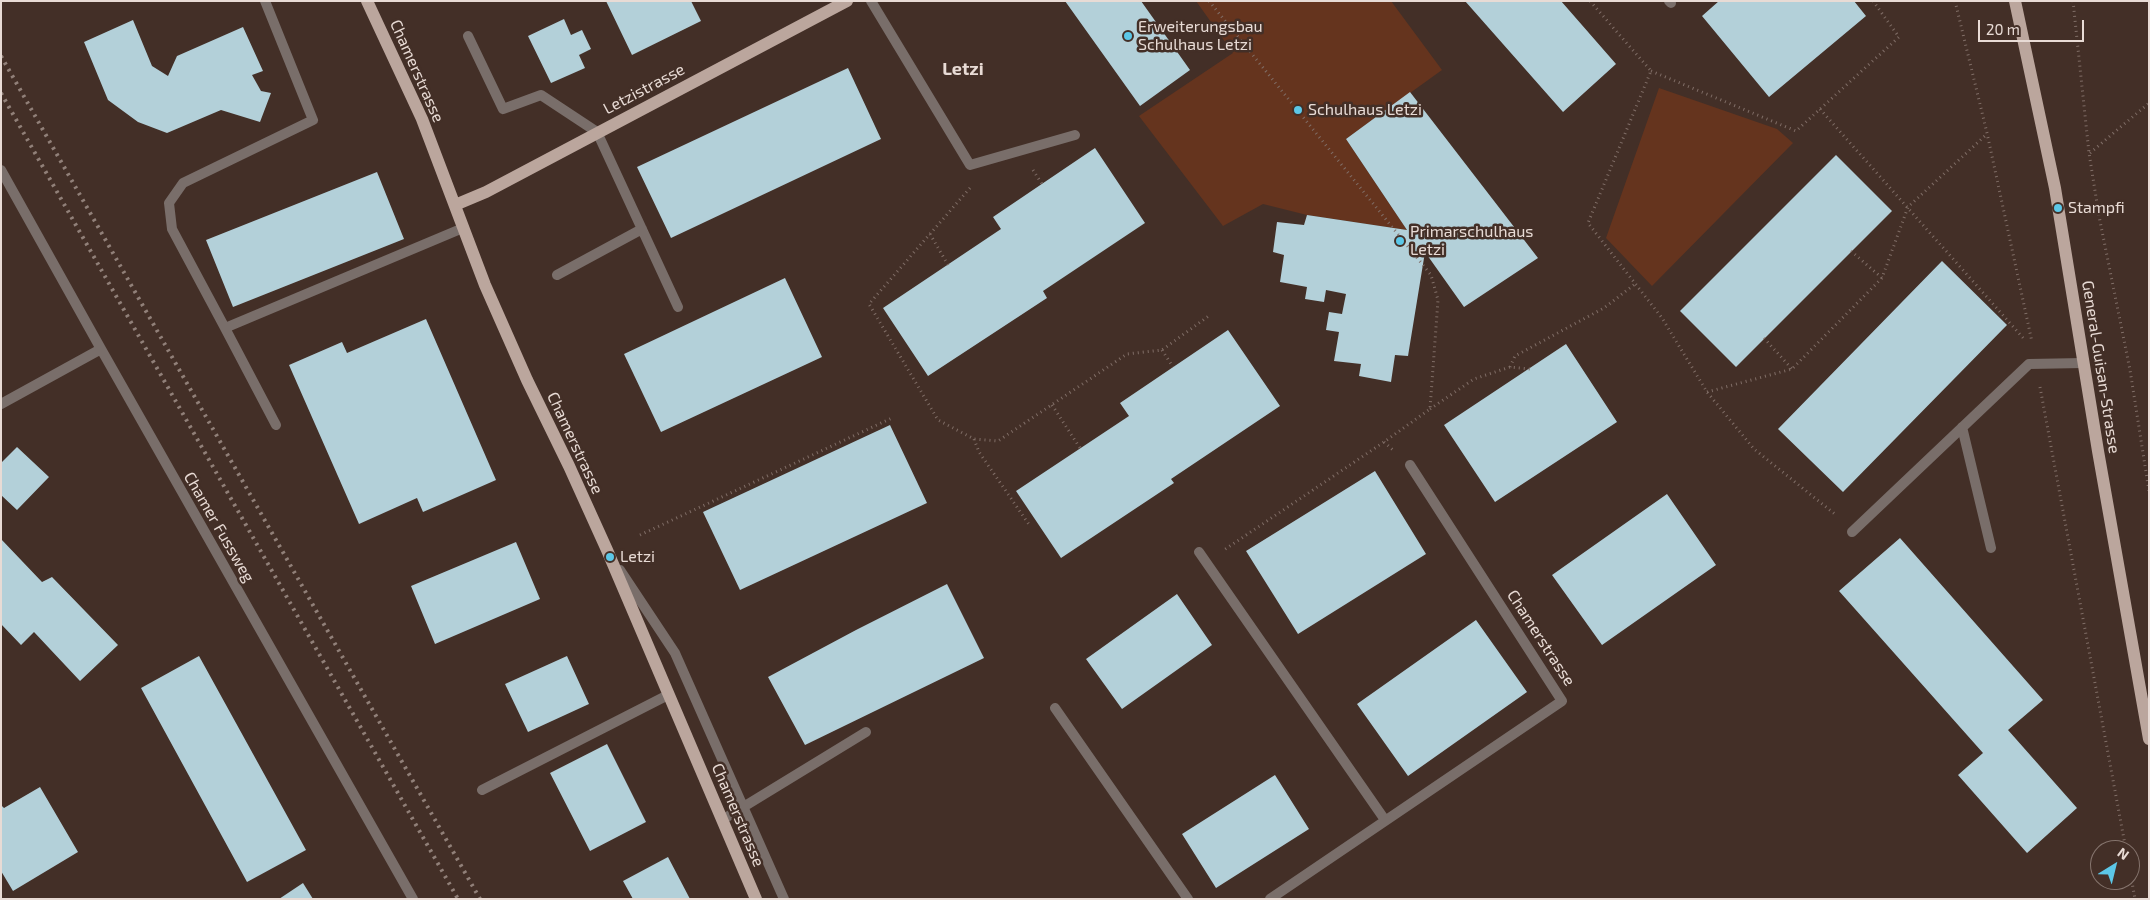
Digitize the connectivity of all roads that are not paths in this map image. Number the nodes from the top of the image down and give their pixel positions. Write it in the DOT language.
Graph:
graph roads {
  1 [pos="265,1"];
  2 [pos="367,1"];
  3 [pos="847,1"];
  4 [pos="871,1"];
  5 [pos="2015,1"];
  6 [pos="468,36"];
  7 [pos="597,132"];
  8 [pos="1075,135"];
  9 [pos="1,170"];
  10 [pos="454,205"];
  11 [pos="463,228"];
  12 [pos="642,229"];
  13 [pos="557,275"];
  14 [pos="678,307"];
  15 [pos="225,328"];
  16 [pos="101,349"];
  17 [pos="2083,363"];
  18 [pos="1,404"];
  19 [pos="276,425"];
  20 [pos="1962,427"];
  21 [pos="1410,464"];
  22 [pos="1852,532"];
  23 [pos="1991,548"];
  24 [pos="607,550"];
  25 [pos="1199,552"];
  26 [pos="668,695"];
  27 [pos="1055,708"];
  28 [pos="866,732"];
  29 [pos="2149,739"];
  30 [pos="482,790"];
  31 [pos="744,807"];
  32 [pos="722,820"];
  33 [pos="1385,820"];
  34 [pos="413,899"];
  35 [pos="756,899"];
  36 [pos="784,899"];
  37 [pos="1188,899"];
  38 [pos="1270,899"];
  1 -- 15 [label="street"];
  2 -- 10 [label="main road, Chamerstrasse"];
  3 -- 7 [label="main road, Letzistrasse"];
  4 -- 8 [label="street"];
  5 -- 17 [label="main road, General-Guisan-Strasse"];
  6 -- 7 [label="street"];
  7 -- 10 [label="main road, Letzistrasse"];
  7 -- 12 [label="street"];
  9 -- 16 [label="street, Chamer Fussweg"];
  10 -- 11 [label="main road, Chamerstrasse"];
  11 -- 15 [label="street"];
  11 -- 24 [label="main road, Chamerstrasse"];
  12 -- 13 [label="street"];
  12 -- 14 [label="street"];
  15 -- 19 [label="street"];
  16 -- 18 [label="street"];
  16 -- 34 [label="street, Chamer Fussweg"];
  17 -- 20 [label="street"];
  17 -- 29 [label="main road, General-Guisan-Strasse"];
  20 -- 22 [label="street"];
  20 -- 23 [label="street"];
  21 -- 33 [label="street, Chamerstrasse"];
  24 -- 26 [label="main road, Chamerstrasse"];
  24 -- 31 [label="street"];
  25 -- 33 [label="street"];
  26 -- 30 [label="street"];
  26 -- 32 [label="main road, Chamerstrasse"];
  27 -- 37 [label="street"];
  28 -- 31 [label="street"];
  31 -- 32 [label="street"];
  31 -- 36 [label="street"];
  32 -- 35 [label="main road, Chamerstrasse"];
  33 -- 38 [label="street, Chamerstrasse"];
}
